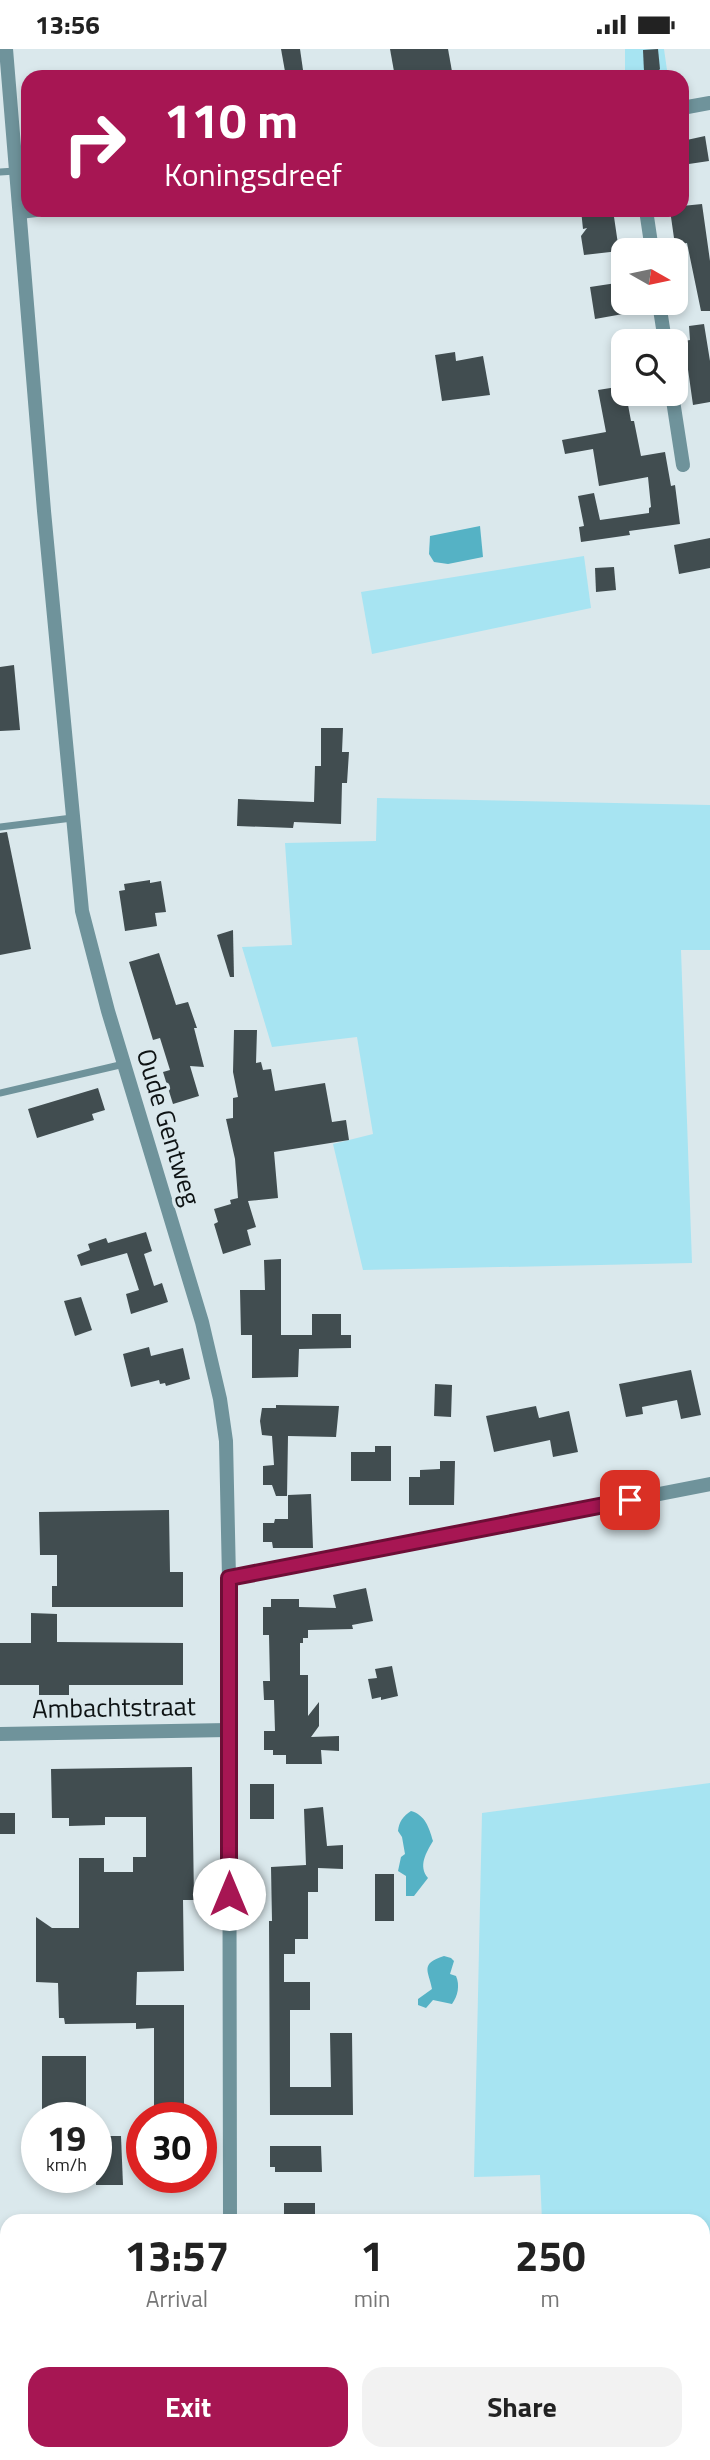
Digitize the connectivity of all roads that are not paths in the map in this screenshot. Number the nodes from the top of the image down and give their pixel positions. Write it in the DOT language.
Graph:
graph roads {
  1 [pos="6,49"];
  2 [pos="710,103"];
  3 [pos="689,107"];
  4 [pos="7,172"];
  5 [pos="20,212"];
  6 [pos="647,217"];
  7 [pos="650,238"];
  8 [pos="674,406"];
  9 [pos="682,465"];
  10 [pos="72,818"];
  11 [pos="0,827"];
  12 [pos="124,1064"];
  13 [pos="0,1093"];
  14 [pos="710,1484"];
  15 [pos="229,1578"];
  16 [pos="228,1730"];
  17 [pos="0,1734"];
  18 [pos="230,2214"];
  1 -- 4 [label="street, Oude Gentweg"];
  2 -- 3 [label="street"];
  4 -- 5 [label="street, Oude Gentweg"];
  5 -- 10 [label="street, Oude Gentweg"];
  6 -- 7 [label="street"];
  8 -- 9 [label="street"];
  10 -- 11 [label="lane"];
  10 -- 12 [label="street, Oude Gentweg"];
  12 -- 13 [label="lane"];
  12 -- 15 [label="street, Oude Gentweg"];
  14 -- 15 [label="street"];
  15 -- 16 [label="street, Oude Gentweg"];
  16 -- 17 [label="street, Ambachtstraat"];
  16 -- 18 [label="street, Oude Gentweg"];
}
